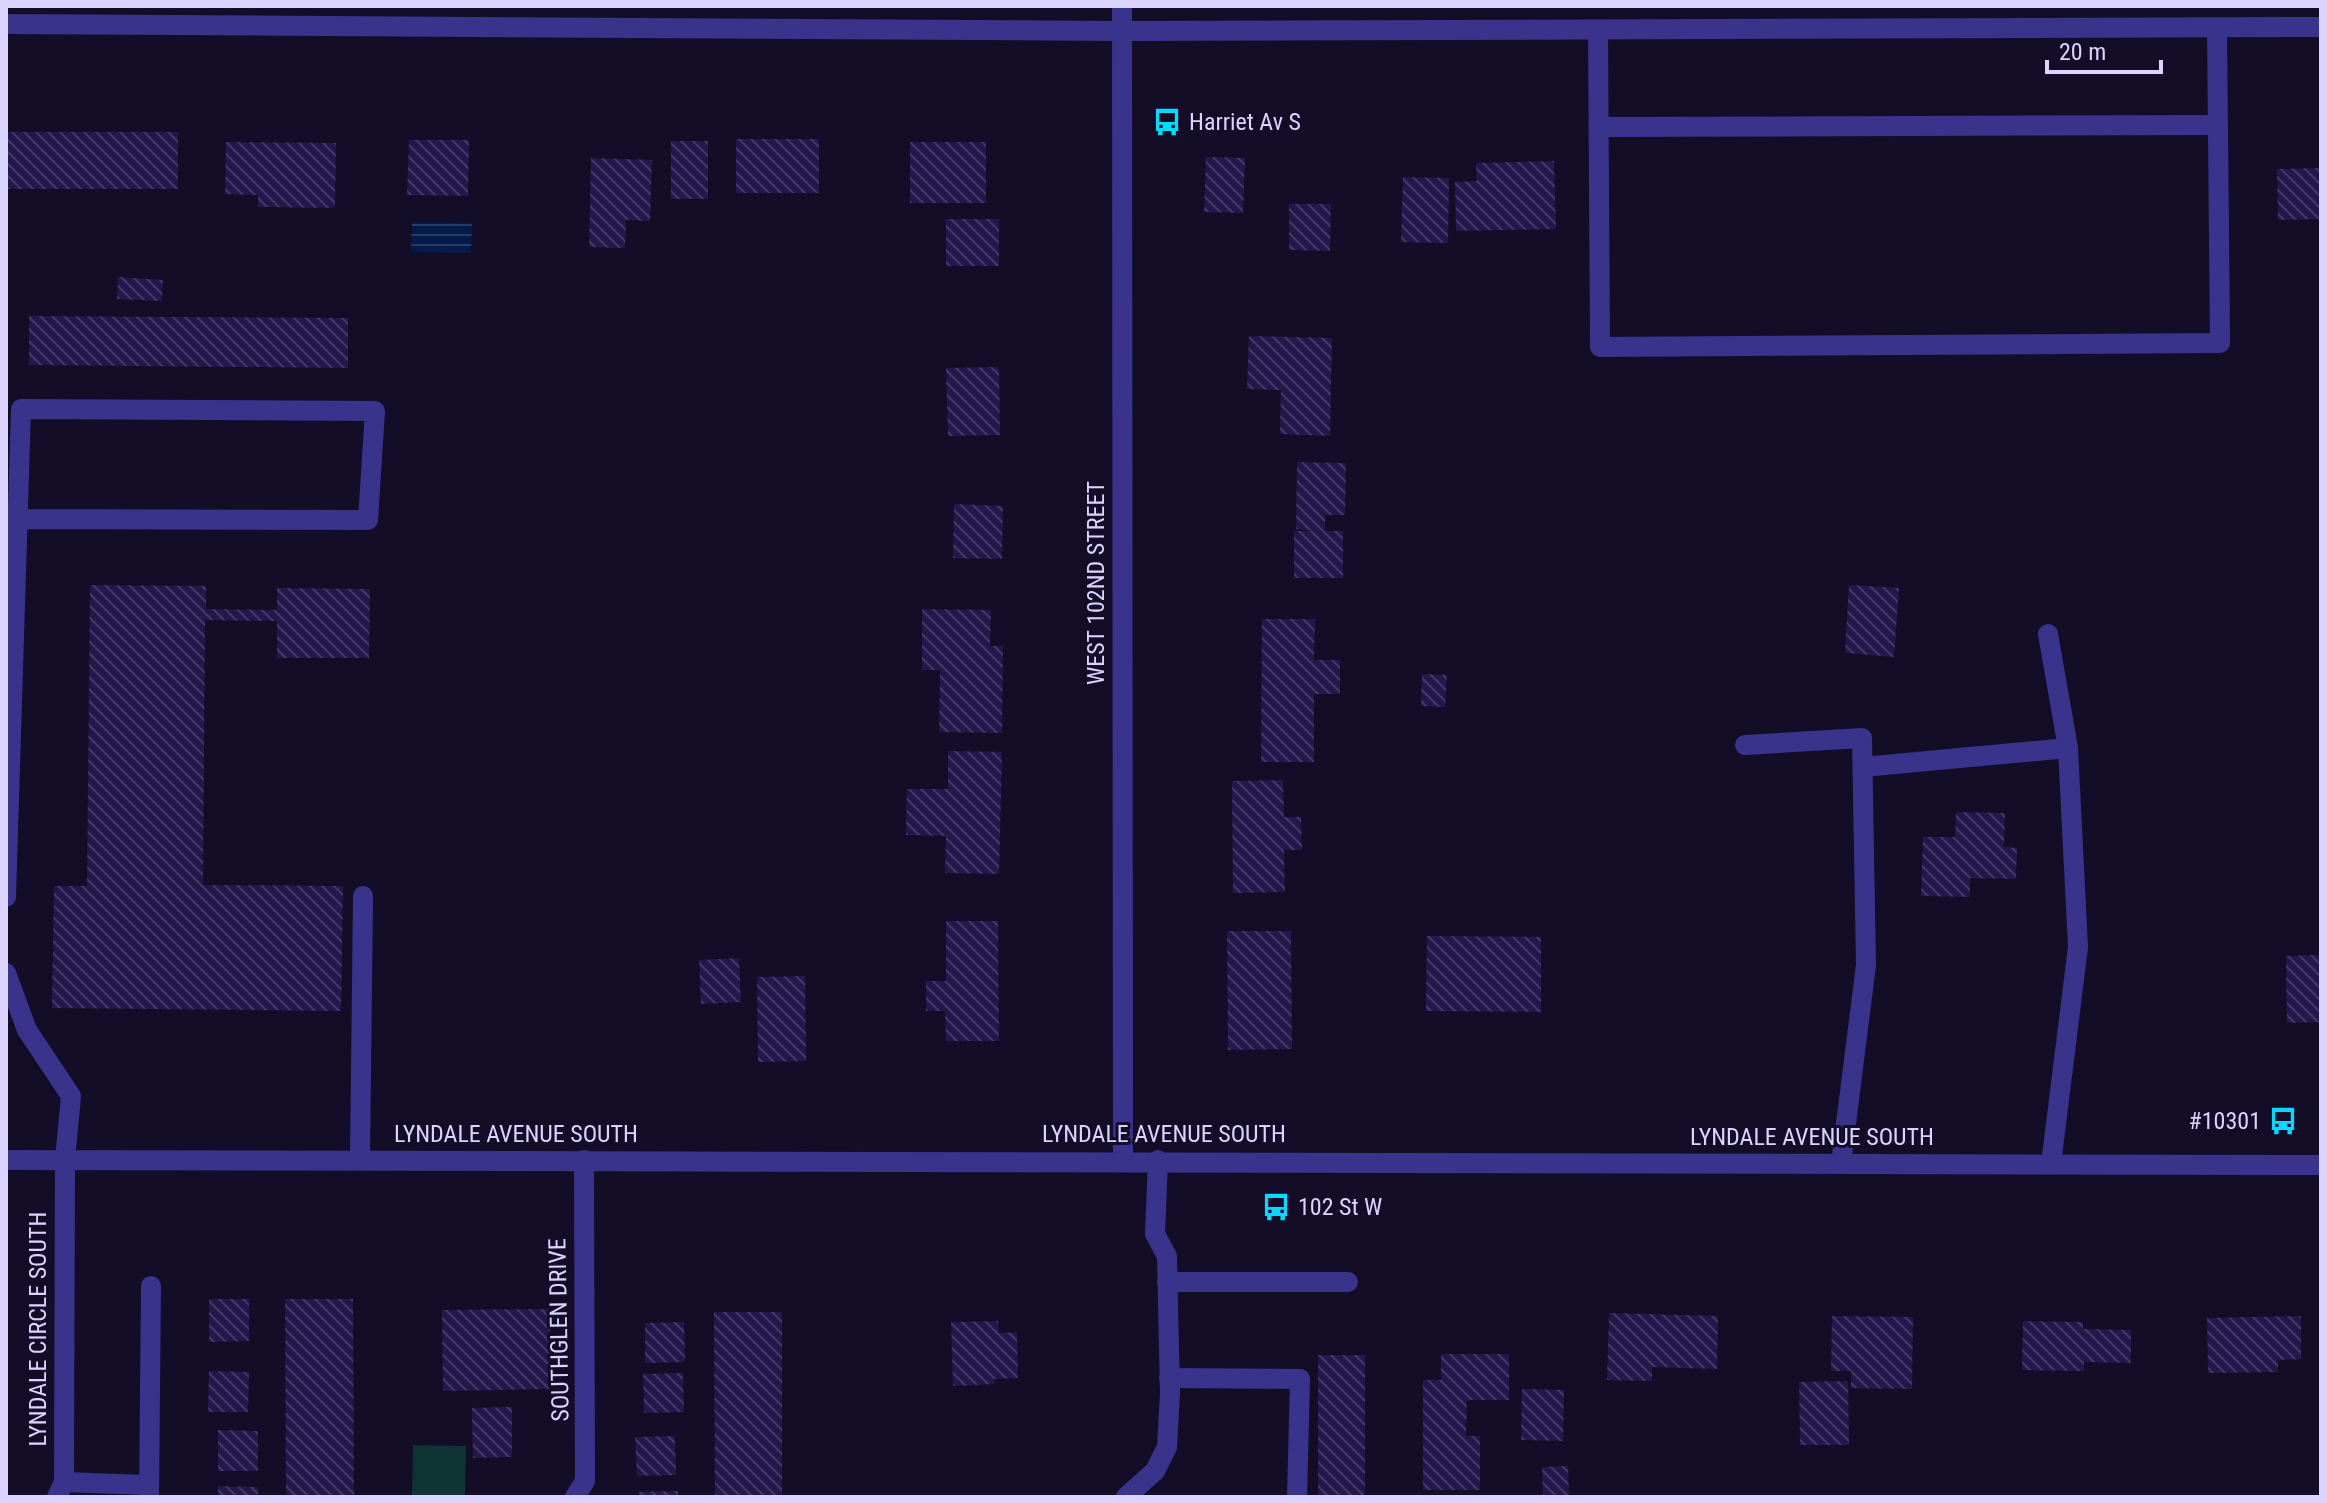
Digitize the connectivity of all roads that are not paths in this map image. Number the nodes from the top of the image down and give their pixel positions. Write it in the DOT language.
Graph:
graph roads {
  1 [pos="1122,6"];
  2 [pos="6,24"];
  3 [pos="2321,27"];
  4 [pos="2217,28"];
  5 [pos="1598,30"];
  6 [pos="1122,31"];
  7 [pos="2218,125"];
  8 [pos="1599,127"];
  9 [pos="17,519"];
  10 [pos="2048,634"];
  11 [pos="1745,745"];
  12 [pos="2068,748"];
  13 [pos="1863,767"];
  14 [pos="363,896"];
  15 [pos="6,897"];
  16 [pos="6,973"];
  17 [pos="6,1160"];
  18 [pos="65,1160"];
  19 [pos="360,1160"];
  20 [pos="584,1160"];
  21 [pos="1123,1160"];
  22 [pos="1158,1160"];
  23 [pos="1841,1163"];
  24 [pos="2051,1164"];
  25 [pos="2321,1165"];
  26 [pos="1167,1282"];
  27 [pos="1348,1282"];
  28 [pos="151,1286"];
  29 [pos="1169,1378"];
  30 [pos="60,1490"];
  31 [pos="148,1491"];
  32 [pos="575,1497"];
  33 [pos="1126,1497"];
  34 [pos="1297,1497"];
  1 -- 6 [label="street, WEST 102ND STREET"];
  2 -- 6 [label="street"];
  3 -- 4 [label="street"];
  4 -- 5 [label="street"];
  4 -- 7 [label="street"];
  5 -- 6 [label="street"];
  5 -- 8 [label="street"];
  6 -- 21 [label="street, WEST 102ND STREET"];
  7 -- 8 [label="street"];
  7 -- 8 [label="street"];
  9 -- 9 [label="street"];
  9 -- 15 [label="street"];
  10 -- 12 [label="street"];
  11 -- 13 [label="street"];
  12 -- 13 [label="street"];
  12 -- 24 [label="street"];
  13 -- 23 [label="street"];
  14 -- 19 [label="street"];
  16 -- 18 [label="street, LYNDALE CIRCLE SOUTH"];
  17 -- 18 [label="street, LYNDALE AVENUE SOUTH"];
  18 -- 19 [label="street, LYNDALE AVENUE SOUTH"];
  18 -- 30 [label="street, LYNDALE CIRCLE SOUTH"];
  19 -- 20 [label="street, LYNDALE AVENUE SOUTH"];
  20 -- 21 [label="street, LYNDALE AVENUE SOUTH"];
  20 -- 32 [label="street, SOUTHGLEN DRIVE"];
  21 -- 22 [label="street, LYNDALE AVENUE SOUTH"];
  22 -- 23 [label="street, LYNDALE AVENUE SOUTH"];
  22 -- 26 [label="street"];
  23 -- 24 [label="street, LYNDALE AVENUE SOUTH"];
  24 -- 25 [label="street, LYNDALE AVENUE SOUTH"];
  26 -- 27 [label="street"];
  26 -- 29 [label="street"];
  28 -- 31 [label="street"];
  29 -- 33 [label="street"];
  29 -- 34 [label="street"];
  30 -- 31 [label="street"];
}
